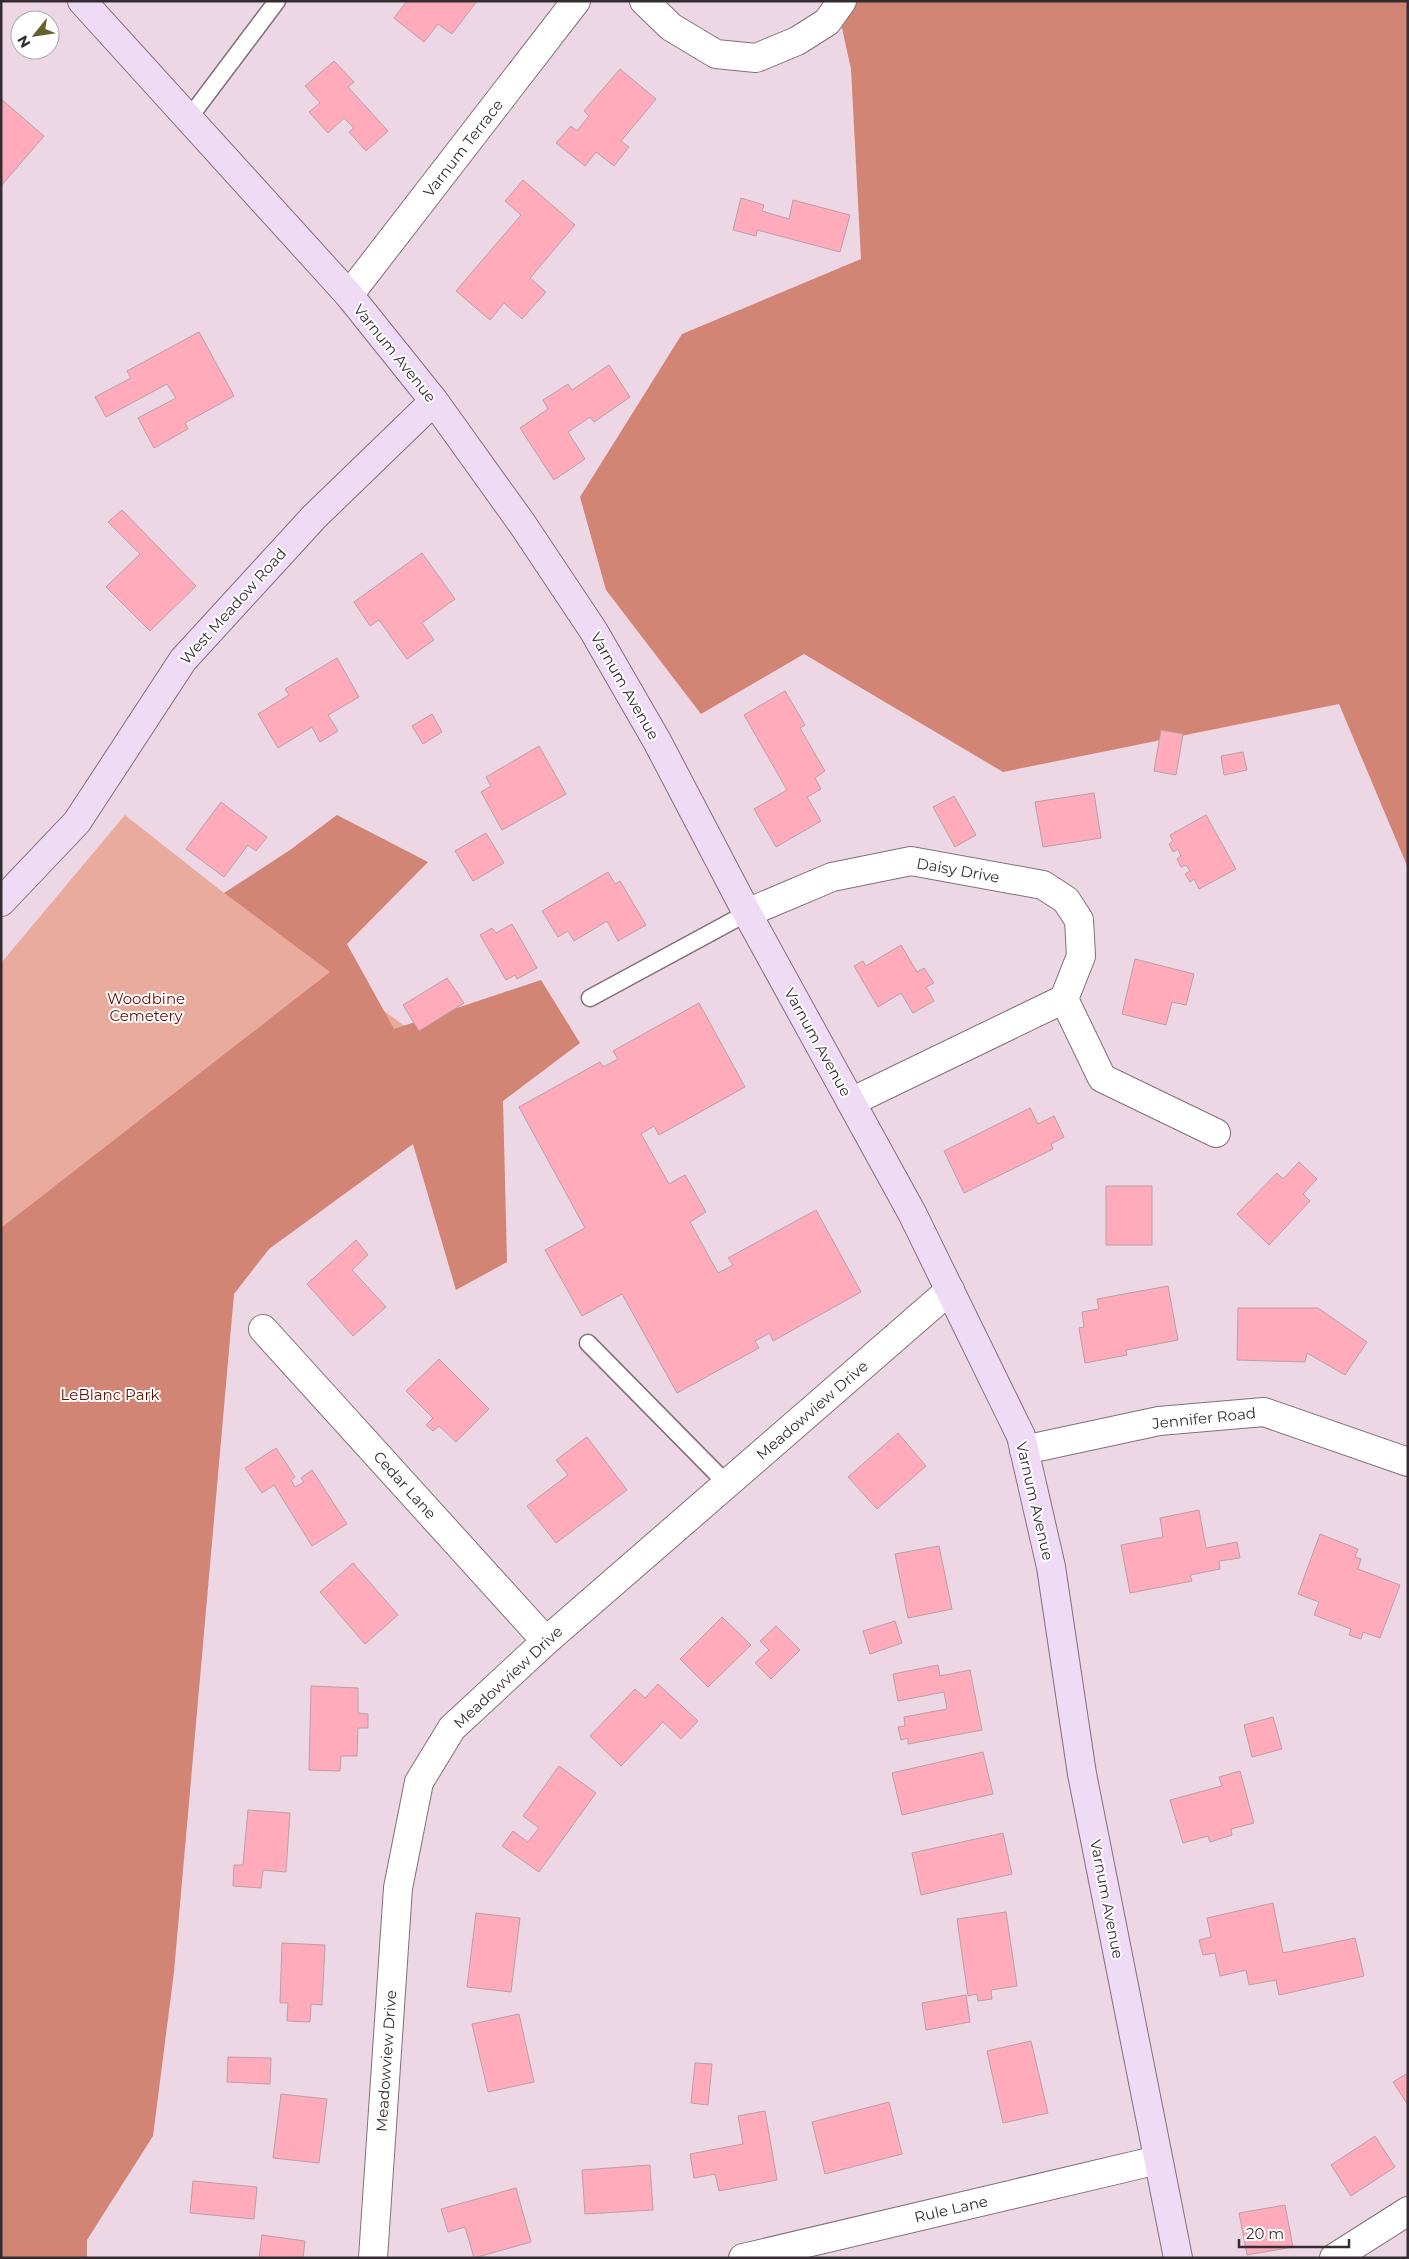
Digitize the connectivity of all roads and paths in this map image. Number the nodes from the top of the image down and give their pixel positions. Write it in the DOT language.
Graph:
graph roads {
  1 [pos="82,1"];
  2 [pos="277,1"];
  3 [pos="576,1"];
  4 [pos="644,1"];
  5 [pos="842,1"];
  6 [pos="189,118"];
  7 [pos="349,295"];
  8 [pos="434,401"];
  9 [pos="1,902"];
  10 [pos="747,912"];
  11 [pos="590,998"];
  12 [pos="1064,999"];
  13 [pos="851,1102"];
  14 [pos="1216,1133"];
  15 [pos="950,1290"];
  16 [pos="263,1329"];
  17 [pos="588,1343"];
  18 [pos="1024,1450"];
  19 [pos="1408,1462"];
  20 [pos="726,1484"];
  21 [pos="546,1641"];
  22 [pos="1158,2160"];
  23 [pos="1408,2211"];
  24 [pos="373,2258"];
  25 [pos="743,2258"];
  26 [pos="1178,2258"];
  27 [pos="1334,2258"];
  1 -- 6 [label="main road, Varnum Avenue"];
  2 -- 6 [label="lane"];
  3 -- 7 [label="street, Varnum Terrace"];
  4 -- 5 [label="street"];
  6 -- 7 [label="main road, Varnum Avenue"];
  7 -- 8 [label="main road, Varnum Avenue"];
  8 -- 9 [label="main road, West Meadow Road"];
  8 -- 10 [label="main road, Varnum Avenue"];
  10 -- 11 [label="lane"];
  10 -- 12 [label="street, Daisy Drive"];
  10 -- 13 [label="main road, Varnum Avenue"];
  12 -- 13 [label="street"];
  12 -- 14 [label="street"];
  13 -- 15 [label="main road, Varnum Avenue"];
  15 -- 18 [label="main road, Varnum Avenue"];
  15 -- 20 [label="street, Meadowview Drive"];
  16 -- 21 [label="street, Cedar Lane"];
  17 -- 20 [label="lane"];
  18 -- 19 [label="street, Jennifer Road"];
  18 -- 22 [label="main road, Varnum Avenue"];
  20 -- 21 [label="street, Meadowview Drive"];
  21 -- 24 [label="street, Meadowview Drive"];
  22 -- 25 [label="street, Rule Lane"];
  22 -- 26 [label="main road, Varnum Avenue"];
  23 -- 27 [label="street"];
}
